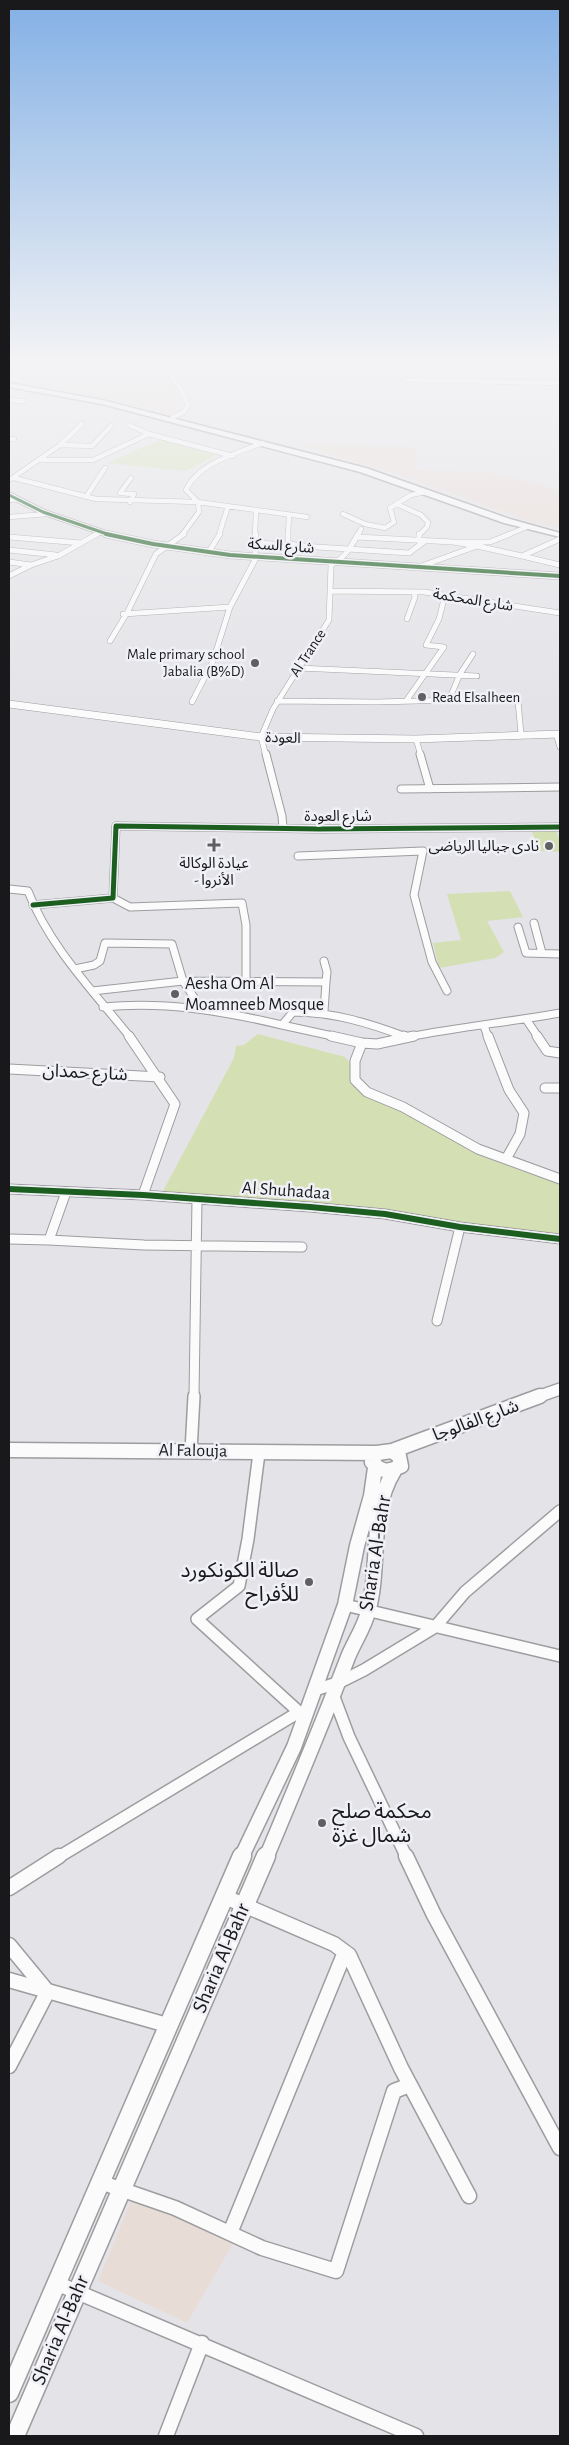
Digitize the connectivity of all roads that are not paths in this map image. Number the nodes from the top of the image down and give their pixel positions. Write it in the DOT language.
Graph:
graph roads {
  1 [pos="100,476"];
  2 [pos="193,476"];
  3 [pos="380,476"];
  4 [pos="392,476"];
  5 [pos="12,478"];
  6 [pos="131,478"];
  7 [pos="425,492"];
  8 [pos="9,495"];
  9 [pos="86,497"];
  10 [pos="17,499"];
  11 [pos="9,500"];
  12 [pos="130,502"];
  13 [pos="198,502"];
  14 [pos="398,505"];
  15 [pos="228,506"];
  16 [pos="256,510"];
  17 [pos="47,514"];
  18 [pos="343,514"];
  19 [pos="289,515"];
  20 [pos="307,517"];
  21 [pos="9,518"];
  22 [pos="527,527"];
  23 [pos="361,529"];
  24 [pos="560,531"];
  25 [pos="100,532"];
  26 [pos="560,535"];
  27 [pos="9,537"];
  28 [pos="357,538"];
  29 [pos="560,539"];
  30 [pos="419,541"];
  31 [pos="426,541"];
  32 [pos="453,542"];
  33 [pos="81,543"];
  34 [pos="256,543"];
  35 [pos="298,546"];
  36 [pos="477,546"];
  37 [pos="166,547"];
  38 [pos="9,550"];
  39 [pos="349,550"];
  40 [pos="208,553"];
  41 [pos="58,556"];
  42 [pos="522,556"];
  43 [pos="254,557"];
  44 [pos="9,562"];
  45 [pos="332,563"];
  46 [pos="31,565"];
  47 [pos="560,565"];
  48 [pos="416,568"];
  49 [pos="9,576"];
  50 [pos="560,576"];
  51 [pos="330,591"];
  52 [pos="414,592"];
  53 [pos="445,596"];
  54 [pos="230,607"];
  55 [pos="560,613"];
  56 [pos="125,614"];
  57 [pos="407,619"];
  58 [pos="110,641"];
  59 [pos="472,654"];
  60 [pos="298,668"];
  61 [pos="427,673"];
  62 [pos="460,674"];
  63 [pos="477,676"];
  64 [pos="277,700"];
  65 [pos="449,700"];
  66 [pos="406,701"];
  67 [pos="192,702"];
  68 [pos="9,704"];
  69 [pos="521,734"];
  70 [pos="558,734"];
  71 [pos="262,737"];
  72 [pos="416,739"];
  73 [pos="560,747"];
  74 [pos="560,787"];
  75 [pos="401,789"];
  76 [pos="430,789"];
  77 [pos="283,828"];
  78 [pos="559,829"];
  79 [pos="298,856"];
  80 [pos="9,889"];
  81 [pos="113,898"];
  82 [pos="33,905"];
  83 [pos="534,923"];
  84 [pos="518,927"];
  85 [pos="542,953"];
  86 [pos="560,954"];
  87 [pos="324,961"];
  88 [pos="75,969"];
  89 [pos="182,981"];
  90 [pos="246,982"];
  91 [pos="326,982"];
  92 [pos="447,990"];
  93 [pos="92,991"];
  94 [pos="192,1006"];
  95 [pos="103,1008"];
  96 [pos="324,1012"];
  97 [pos="560,1013"];
  98 [pos="526,1019"];
  99 [pos="282,1024"];
  100 [pos="484,1026"];
  101 [pos="406,1037"];
  102 [pos="362,1043"];
  103 [pos="560,1053"];
  104 [pos="9,1069"];
  105 [pos="160,1077"];
  106 [pos="545,1088"];
  107 [pos="560,1088"];
  108 [pos="506,1159"];
  109 [pos="560,1179"];
  110 [pos="9,1189"];
  111 [pos="66,1192"];
  112 [pos="143,1195"];
  113 [pos="197,1199"];
  114 [pos="460,1227"];
  115 [pos="9,1239"];
  116 [pos="560,1239"];
  117 [pos="49,1240"];
  118 [pos="196,1244"];
  119 [pos="302,1247"];
  120 [pos="437,1321"];
  121 [pos="560,1389"];
  122 [pos="9,1450"];
  123 [pos="192,1451"];
  124 [pos="259,1452"];
  125 [pos="392,1452"];
  126 [pos="376,1460"];
  127 [pos="394,1471"];
  128 [pos="560,1511"];
  129 [pos="345,1605"];
  130 [pos="368,1611"];
  131 [pos="435,1627"];
  132 [pos="560,1656"];
  133 [pos="337,1689"];
  134 [pos="315,1690"];
  135 [pos="302,1713"];
  136 [pos="9,1888"];
  137 [pos="223,1896"];
  138 [pos="244,1906"];
  139 [pos="9,1945"];
  140 [pos="345,1952"];
  141 [pos="9,1980"];
  142 [pos="48,1991"];
  143 [pos="166,2025"];
  144 [pos="9,2066"];
  145 [pos="410,2085"];
  146 [pos="560,2148"];
  147 [pos="100,2182"];
  148 [pos="121,2190"];
  149 [pos="470,2196"];
  150 [pos="230,2233"];
  151 [pos="56,2283"];
  152 [pos="77,2291"];
  153 [pos="202,2344"];
  154 [pos="9,2393"];
  155 [pos="15,2436"];
  156 [pos="166,2436"];
  157 [pos="416,2436"];
  1 -- 9 [label="street"];
  2 -- 13 [label="street"];
  3 -- 7 [label="highway"];
  4 -- 24 [label="highway"];
  5 -- 9 [label="street"];
  6 -- 12 [label="street"];
  7 -- 14 [label="street"];
  7 -- 22 [label="highway"];
  8 -- 10 [label="main road, شارع السكة"];
  9 -- 12 [label="street"];
  10 -- 11 [label="street"];
  10 -- 17 [label="main road, شارع السكة"];
  12 -- 13 [label="street"];
  13 -- 15 [label="street"];
  13 -- 37 [label="street"];
  14 -- 18 [label="street"];
  14 -- 30 [label="street"];
  15 -- 16 [label="street"];
  15 -- 40 [label="street"];
  16 -- 19 [label="street"];
  16 -- 34 [label="street"];
  17 -- 21 [label="street"];
  17 -- 25 [label="main road, شارع السكة"];
  19 -- 20 [label="street"];
  19 -- 35 [label="street"];
  22 -- 26 [label="highway"];
  22 -- 32 [label="street"];
  23 -- 28 [label="street"];
  25 -- 33 [label="street"];
  25 -- 37 [label="main road, شارع السكة"];
  27 -- 33 [label="street"];
  28 -- 30 [label="street"];
  28 -- 39 [label="street"];
  29 -- 42 [label="street"];
  30 -- 31 [label="street"];
  31 -- 32 [label="street"];
  31 -- 39 [label="street"];
  32 -- 36 [label="street"];
  33 -- 41 [label="street"];
  34 -- 35 [label="street"];
  34 -- 43 [label="street"];
  35 -- 39 [label="street"];
  36 -- 42 [label="street"];
  36 -- 48 [label="street"];
  37 -- 40 [label="main road, شارع السكة"];
  37 -- 56 [label="street"];
  38 -- 41 [label="street"];
  39 -- 45 [label="street"];
  40 -- 43 [label="main road, شارع السكة"];
  41 -- 46 [label="street"];
  42 -- 47 [label="street"];
  43 -- 45 [label="main road, شارع السكة"];
  43 -- 54 [label="street"];
  44 -- 46 [label="street"];
  45 -- 48 [label="main road, شارع السكة"];
  45 -- 51 [label="street, Al Trance"];
  46 -- 49 [label="street"];
  48 -- 50 [label="main road, شارع السكة"];
  51 -- 52 [label="street"];
  51 -- 60 [label="street, Al Trance"];
  52 -- 53 [label="street, شارع المحكمة"];
  52 -- 57 [label="street, شارع المحكمة"];
  53 -- 55 [label="street, شارع المحكمة"];
  53 -- 61 [label="street"];
  54 -- 56 [label="street"];
  54 -- 67 [label="street"];
  56 -- 58 [label="street"];
  59 -- 62 [label="street"];
  60 -- 61 [label="street"];
  60 -- 64 [label="street, Al Trance"];
  61 -- 62 [label="street"];
  61 -- 66 [label="street"];
  62 -- 63 [label="street"];
  62 -- 65 [label="street"];
  64 -- 66 [label="street"];
  64 -- 71 [label="street, Al Trance"];
  65 -- 66 [label="street"];
  65 -- 69 [label="street"];
  68 -- 71 [label="main road, العودة"];
  69 -- 70 [label="main road, العودة"];
  69 -- 72 [label="main road, العودة"];
  70 -- 73 [label="street"];
  71 -- 72 [label="main road, العودة"];
  71 -- 77 [label="street"];
  72 -- 76 [label="street"];
  74 -- 76 [label="street"];
  75 -- 76 [label="street"];
  77 -- 78 [label="street, شارع العودة"];
  77 -- 81 [label="street, شارع العودة"];
  79 -- 92 [label="street"];
  80 -- 82 [label="street"];
  81 -- 82 [label="street"];
  81 -- 90 [label="street"];
  82 -- 88 [label="street"];
  83 -- 85 [label="street"];
  84 -- 85 [label="street"];
  85 -- 86 [label="street"];
  87 -- 91 [label="street"];
  88 -- 89 [label="street"];
  88 -- 93 [label="street"];
  89 -- 90 [label="street"];
  89 -- 93 [label="street"];
  89 -- 94 [label="street"];
  90 -- 91 [label="street"];
  91 -- 96 [label="street"];
  93 -- 95 [label="street"];
  94 -- 95 [label="street"];
  94 -- 99 [label="street"];
  95 -- 105 [label="street"];
  96 -- 99 [label="street"];
  96 -- 101 [label="street"];
  97 -- 98 [label="street"];
  98 -- 100 [label="street"];
  98 -- 103 [label="street"];
  99 -- 102 [label="street"];
  100 -- 101 [label="street"];
  100 -- 108 [label="street"];
  101 -- 102 [label="street"];
  102 -- 108 [label="street"];
  104 -- 105 [label="street, شارع حمدان"];
  105 -- 112 [label="street"];
  106 -- 107 [label="street"];
  108 -- 109 [label="street"];
  110 -- 111 [label="street, Al Shuhadaa"];
  111 -- 112 [label="street, Al Shuhadaa"];
  111 -- 117 [label="street"];
  112 -- 113 [label="street, Al Shuhadaa"];
  113 -- 114 [label="street, Al Shuhadaa"];
  113 -- 118 [label="street"];
  114 -- 116 [label="street, Al Shuhadaa"];
  114 -- 120 [label="street"];
  115 -- 117 [label="street"];
  117 -- 118 [label="street"];
  118 -- 119 [label="street"];
  118 -- 123 [label="street"];
  121 -- 125 [label="main road, شارع الفالوجا"];
  122 -- 123 [label="main road, Al Falouja"];
  123 -- 124 [label="main road, Al Falouja"];
  124 -- 126 [label="main road, Al Falouja"];
  124 -- 135 [label="street"];
  125 -- 126 [label="main road, شارع الفالوجا"];
  125 -- 127 [label="main road"];
  126 -- 127 [label="main road"];
  126 -- 129 [label="main road, Sharia Al-Bahr"];
  127 -- 130 [label="main road, Sharia Al-Bahr"];
  128 -- 131 [label="street"];
  129 -- 130 [label="street"];
  129 -- 134 [label="main road, Sharia Al-Bahr"];
  130 -- 131 [label="street"];
  130 -- 133 [label="main road, Sharia Al-Bahr"];
  131 -- 132 [label="street"];
  131 -- 133 [label="street"];
  133 -- 134 [label="street"];
  133 -- 138 [label="main road, Sharia Al-Bahr"];
  133 -- 146 [label="street"];
  134 -- 135 [label="main road, Sharia Al-Bahr"];
  135 -- 136 [label="street"];
  135 -- 137 [label="main road, Sharia Al-Bahr"];
  137 -- 138 [label="street"];
  137 -- 143 [label="main road, Sharia Al-Bahr"];
  138 -- 140 [label="street"];
  138 -- 148 [label="main road, Sharia Al-Bahr"];
  139 -- 142 [label="street"];
  140 -- 145 [label="street"];
  140 -- 150 [label="street"];
  141 -- 142 [label="street"];
  142 -- 143 [label="street"];
  142 -- 144 [label="street"];
  143 -- 147 [label="main road, Sharia Al-Bahr"];
  145 -- 149 [label="street"];
  145 -- 150 [label="street"];
  147 -- 148 [label="street"];
  147 -- 151 [label="main road, Sharia Al-Bahr"];
  148 -- 150 [label="street"];
  148 -- 152 [label="main road, Sharia Al-Bahr"];
  151 -- 152 [label="street"];
  151 -- 154 [label="main road, Sharia Al-Bahr"];
  152 -- 153 [label="street"];
  152 -- 155 [label="main road, Sharia Al-Bahr"];
  153 -- 156 [label="street"];
  153 -- 157 [label="street"];
}
